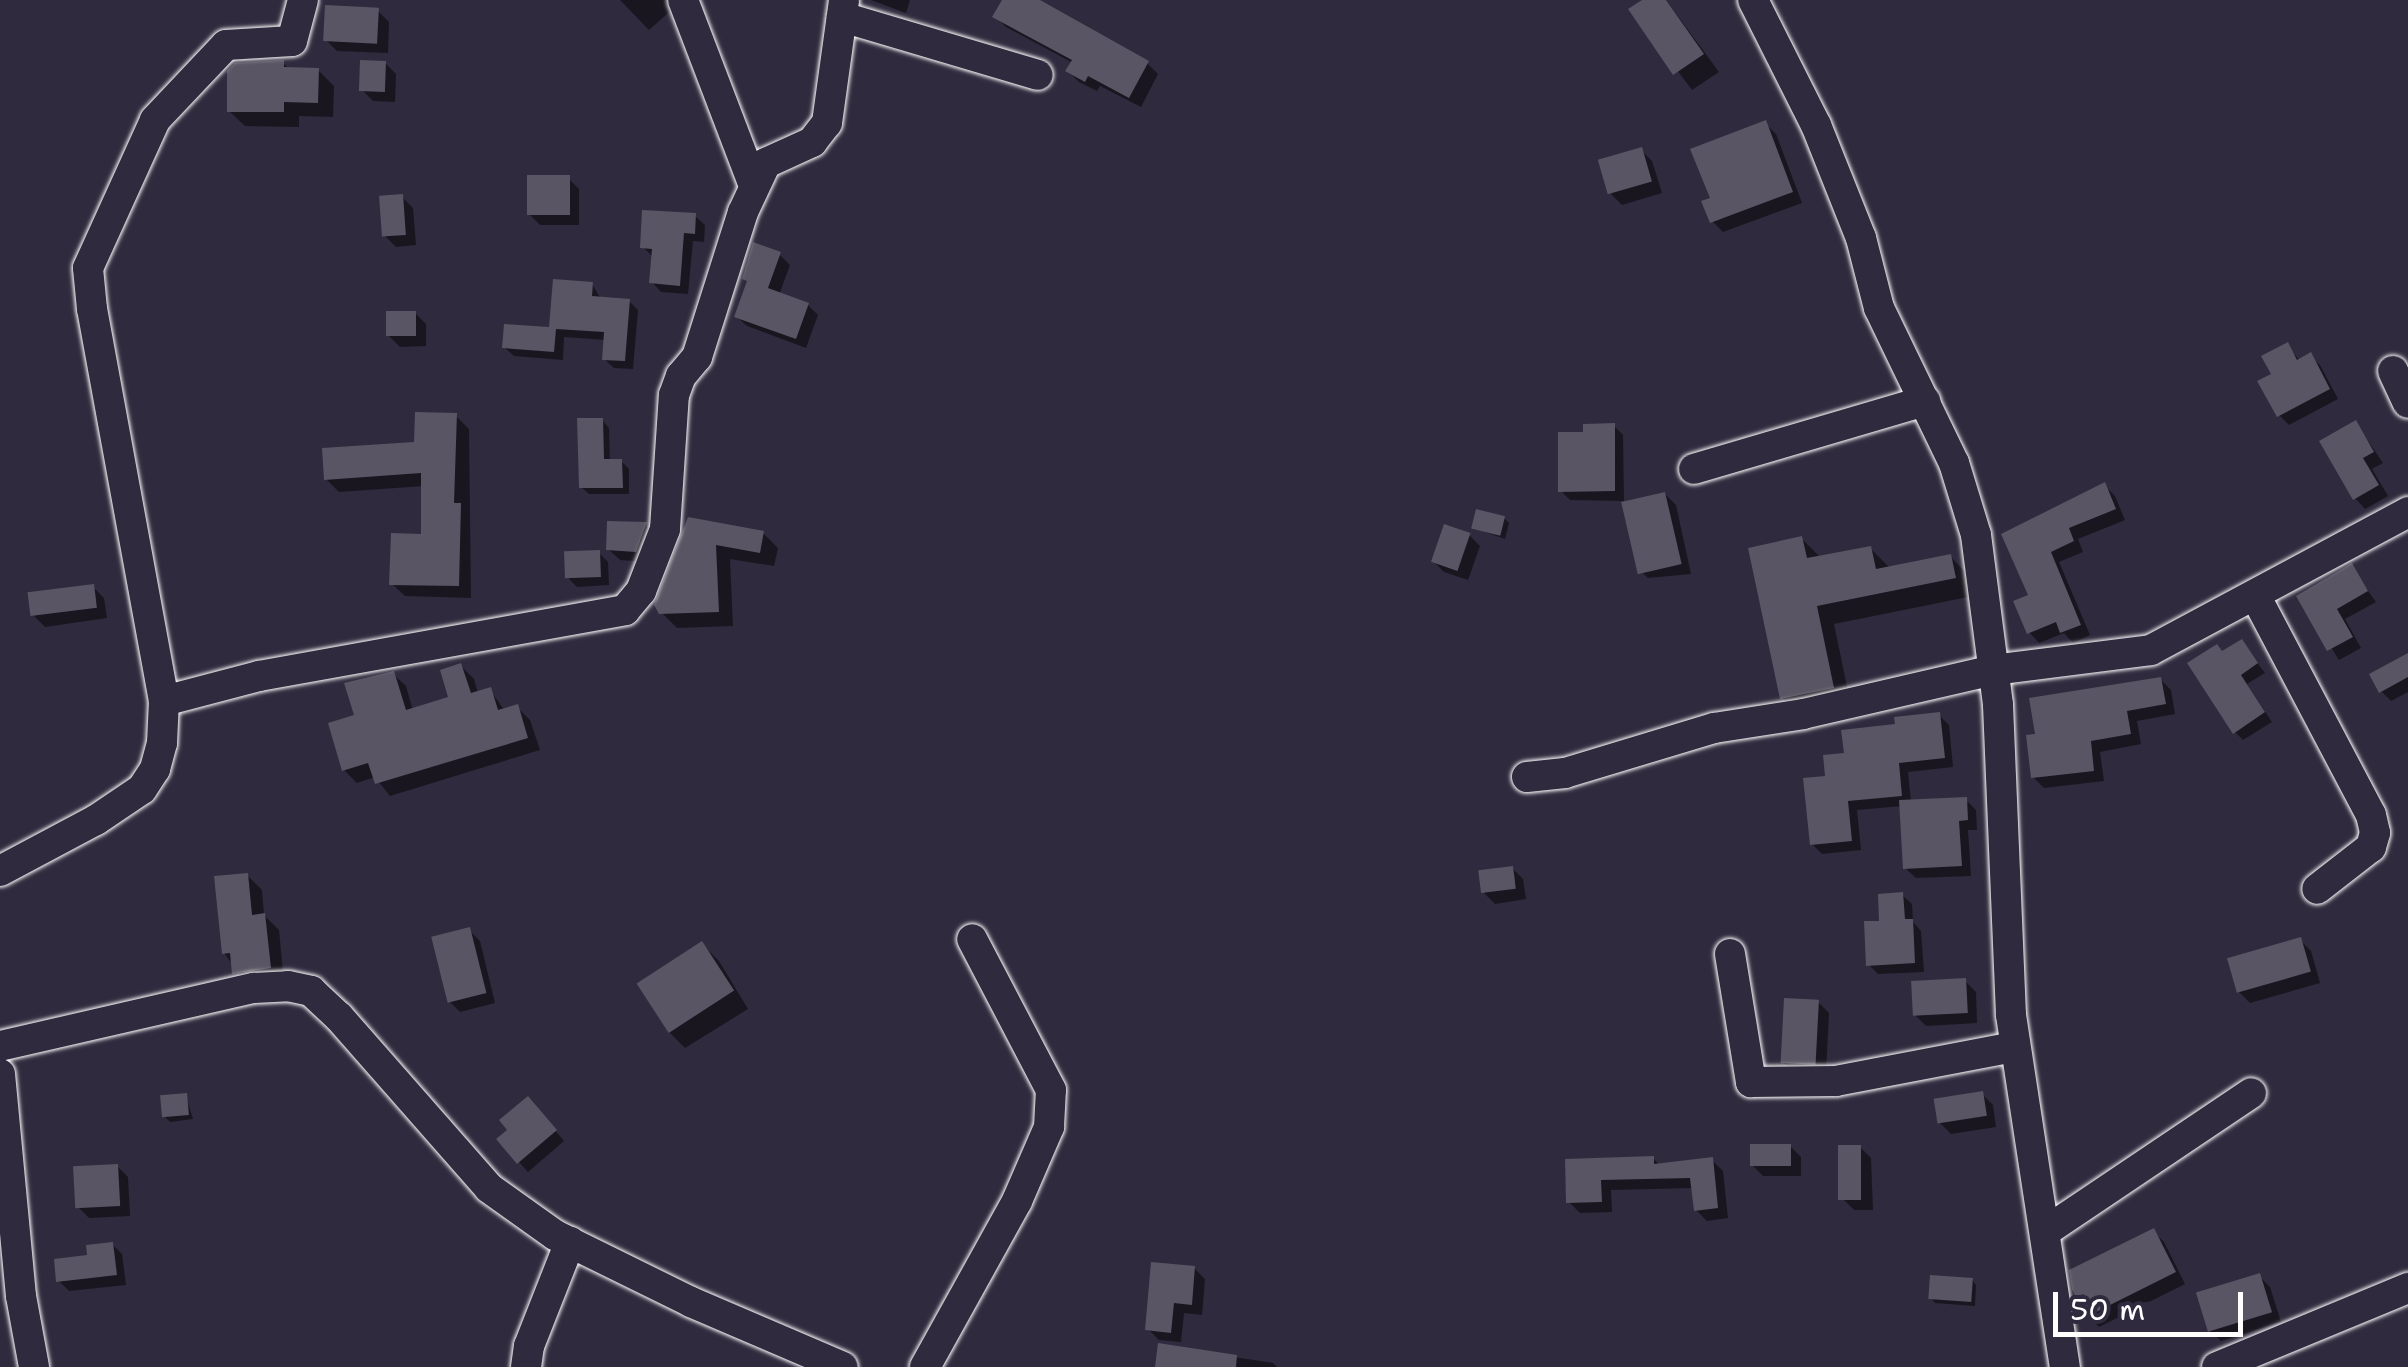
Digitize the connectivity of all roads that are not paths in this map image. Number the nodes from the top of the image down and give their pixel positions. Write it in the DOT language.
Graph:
graph roads {
  1 [pos="303,0"];
  2 [pos="684,0"];
  3 [pos="1753,0"];
  4 [pos="843,9"];
  5 [pos="1038,75"];
  6 [pos="754,186"];
  7 [pos="2392,371"];
  8 [pos="1925,401"];
  9 [pos="2408,404"];
  10 [pos="1694,469"];
  11 [pos="2408,512"];
  12 [pos="2256,597"];
  13 [pos="1993,670"];
  14 [pos="164,701"];
  15 [pos="1527,777"];
  16 [pos="0,870"];
  17 [pos="2317,889"];
  18 [pos="972,938"];
  19 [pos="1730,954"];
  20 [pos="0,1046"];
  21 [pos="2015,1047"];
  22 [pos="0,1074"];
  23 [pos="2251,1094"];
  24 [pos="2046,1231"];
  25 [pos="570,1242"];
  26 [pos="8,1252"];
  27 [pos="2408,1288"];
  28 [pos="34,1367"];
  29 [pos="526,1367"];
  30 [pos="844,1367"];
  31 [pos="925,1367"];
  32 [pos="2065,1367"];
  33 [pos="2217,1367"];
  1 -- 14 [label="street"];
  2 -- 6 [label="street"];
  3 -- 8 [label="street"];
  4 -- 5 [label="street"];
  4 -- 6 [label="street"];
  6 -- 14 [label="street"];
  7 -- 9 [label="street"];
  8 -- 10 [label="street"];
  8 -- 13 [label="street"];
  11 -- 12 [label="street"];
  12 -- 13 [label="street"];
  12 -- 17 [label="street"];
  13 -- 15 [label="street"];
  13 -- 21 [label="street"];
  14 -- 16 [label="street"];
  18 -- 31 [label="street"];
  19 -- 21 [label="street"];
  20 -- 25 [label="street"];
  21 -- 24 [label="street"];
  22 -- 26 [label="street"];
  23 -- 24 [label="street"];
  24 -- 32 [label="street"];
  25 -- 29 [label="street"];
  25 -- 30 [label="street"];
  26 -- 28 [label="street"];
  27 -- 33 [label="street"];
}
